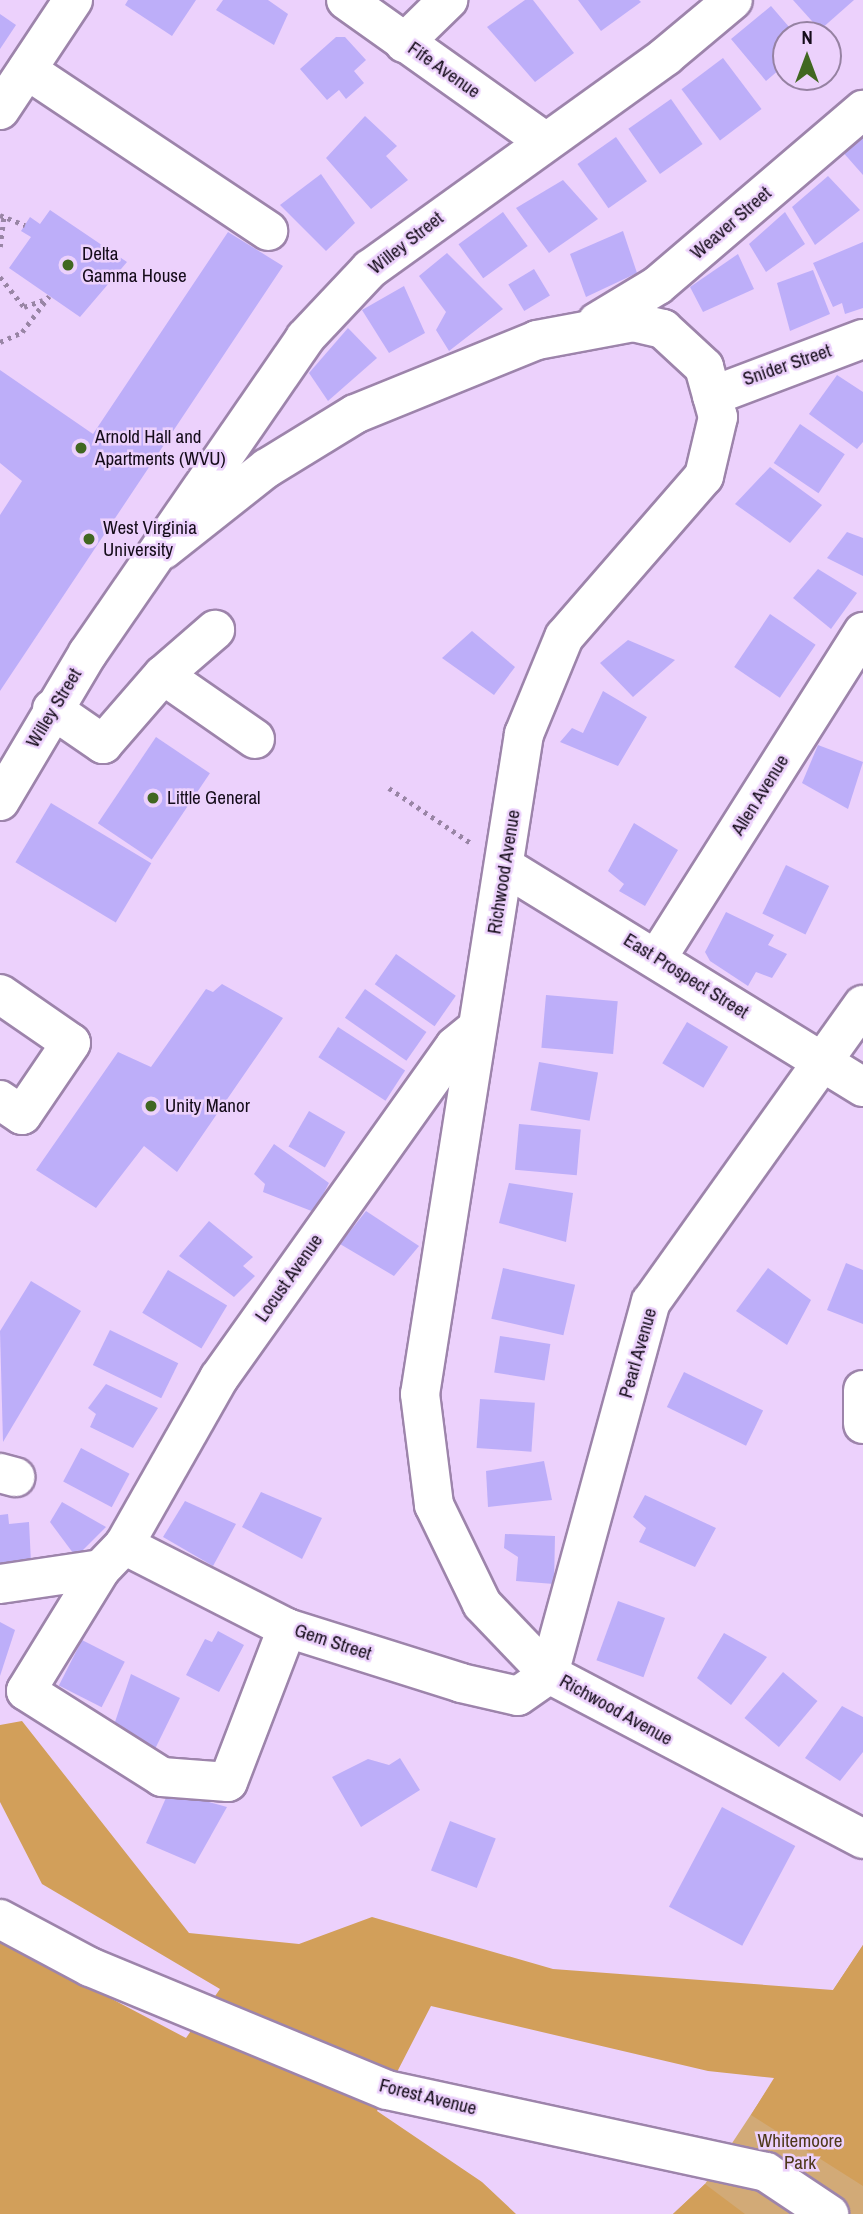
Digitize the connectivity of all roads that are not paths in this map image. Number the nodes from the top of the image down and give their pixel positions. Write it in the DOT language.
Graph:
graph roads {
  1 [pos="73,0"];
  2 [pos="346,0"];
  3 [pos="448,0"];
  4 [pos="733,0"];
  5 [pos="404,43"];
  6 [pos="27,70"];
  7 [pos="0,110"];
  8 [pos="863,110"];
  9 [pos="543,140"];
  10 [pos="268,231"];
  11 [pos="592,325"];
  12 [pos="863,339"];
  13 [pos="712,396"];
  14 [pos="153,558"];
  15 [pos="215,629"];
  16 [pos="863,632"];
  17 [pos="163,675"];
  18 [pos="52,709"];
  19 [pos="255,739"];
  20 [pos="1,793"];
  21 [pos="507,868"];
  22 [pos="657,958"];
  23 [pos="0,994"];
  24 [pos="863,1005"];
  25 [pos="477,1028"];
  26 [pos="825,1062"];
  27 [pos="863,1087"];
  28 [pos="0,1100"];
  29 [pos="863,1390"];
  30 [pos="863,1424"];
  31 [pos="113,1557"];
  32 [pos="0,1584"];
  33 [pos="287,1628"];
  34 [pos="548,1674"];
  35 [pos="863,1839"];
  36 [pos="0,1919"];
  37 [pos="829,2214"];
  1 -- 6 [label="street"];
  2 -- 5 [label="street, Fife Avenue"];
  3 -- 5 [label="street"];
  4 -- 9 [label="street, Willey Street"];
  5 -- 9 [label="street, Fife Avenue"];
  6 -- 7 [label="street"];
  6 -- 10 [label="street"];
  8 -- 11 [label="street, Weaver Street"];
  9 -- 14 [label="street, Willey Street"];
  11 -- 13 [label="street, Richwood Avenue"];
  11 -- 14 [label="street, Richwood Avenue"];
  12 -- 13 [label="street, Snider Street"];
  13 -- 21 [label="street, Richwood Avenue"];
  14 -- 18 [label="street, Willey Street"];
  15 -- 17 [label="street"];
  16 -- 22 [label="street, Allen Avenue"];
  17 -- 18 [label="street"];
  17 -- 19 [label="street"];
  18 -- 20 [label="street, Willey Street"];
  21 -- 22 [label="street, East Prospect Street"];
  21 -- 25 [label="street, Richwood Avenue"];
  22 -- 26 [label="street, East Prospect Street"];
  23 -- 28 [label="street"];
  24 -- 26 [label="street, Pearl Avenue"];
  25 -- 31 [label="street, Locust Avenue"];
  25 -- 34 [label="street, Richwood Avenue"];
  26 -- 27 [label="street, East Prospect Street"];
  26 -- 34 [label="street, Pearl Avenue"];
  29 -- 30 [label="street"];
  31 -- 32 [label="street"];
  31 -- 33 [label="street, Gem Street"];
  31 -- 33 [label="street, Locust Avenue"];
  33 -- 34 [label="street, Gem Street"];
  34 -- 35 [label="street, Richwood Avenue"];
  36 -- 37 [label="street, Forest Avenue"];
}
